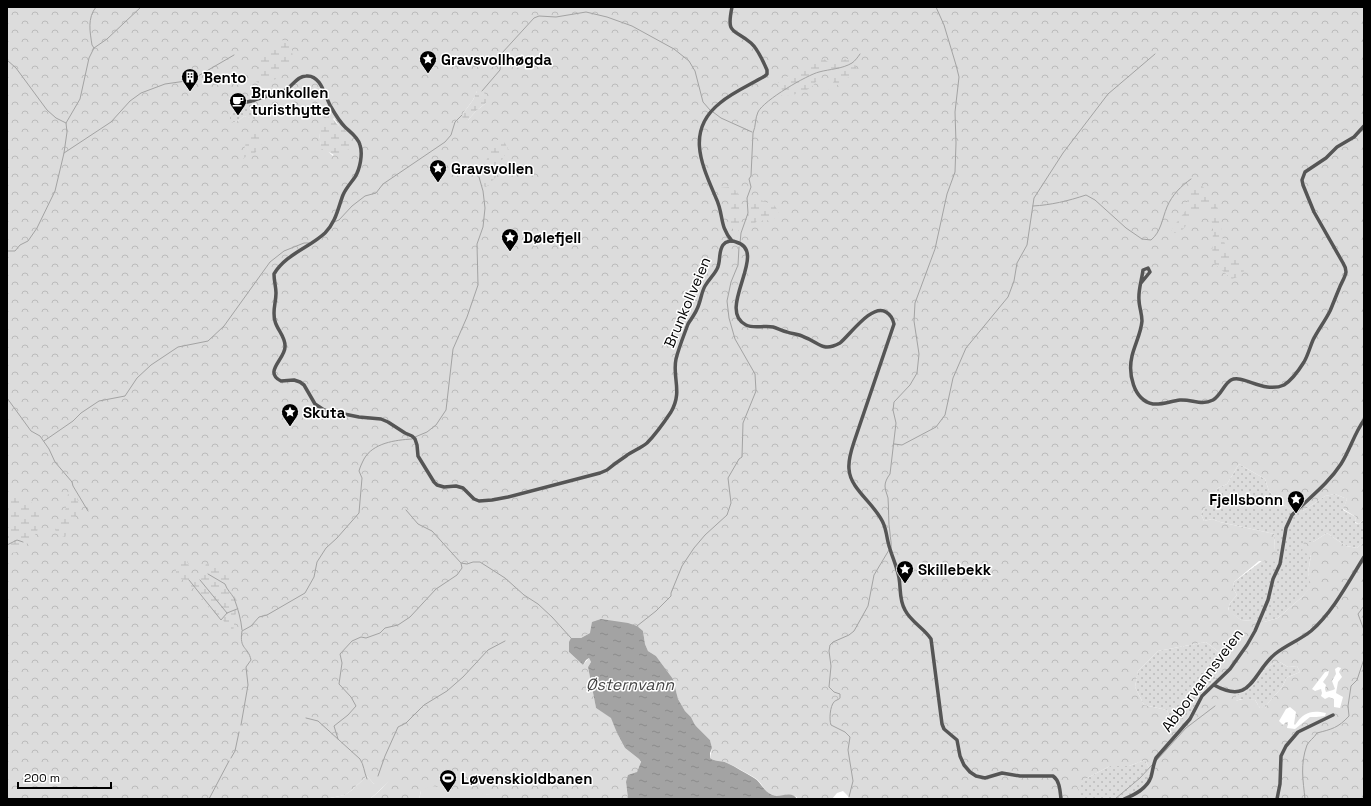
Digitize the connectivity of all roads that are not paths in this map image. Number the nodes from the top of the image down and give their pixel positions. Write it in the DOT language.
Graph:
graph roads {
  1 [pos="732,7"];
  2 [pos="247,102"];
  3 [pos="1364,126"];
  4 [pos="732,241"];
  5 [pos="1141,283"];
  6 [pos="1364,420"];
  7 [pos="1364,557"];
  8 [pos="1214,685"];
  9 [pos="1334,715"];
  10 [pos="1061,799"];
  11 [pos="1124,799"];
  12 [pos="1277,799"];
  1 -- 4 [label="street"];
  2 -- 4 [label="street, Brunkollveien"];
  3 -- 5 [label="street"];
  4 -- 10 [label="street"];
  6 -- 8 [label="street, Abborvannsveien"];
  7 -- 8 [label="street"];
  8 -- 11 [label="street, Abborvannsveien"];
  9 -- 12 [label="street"];
}
